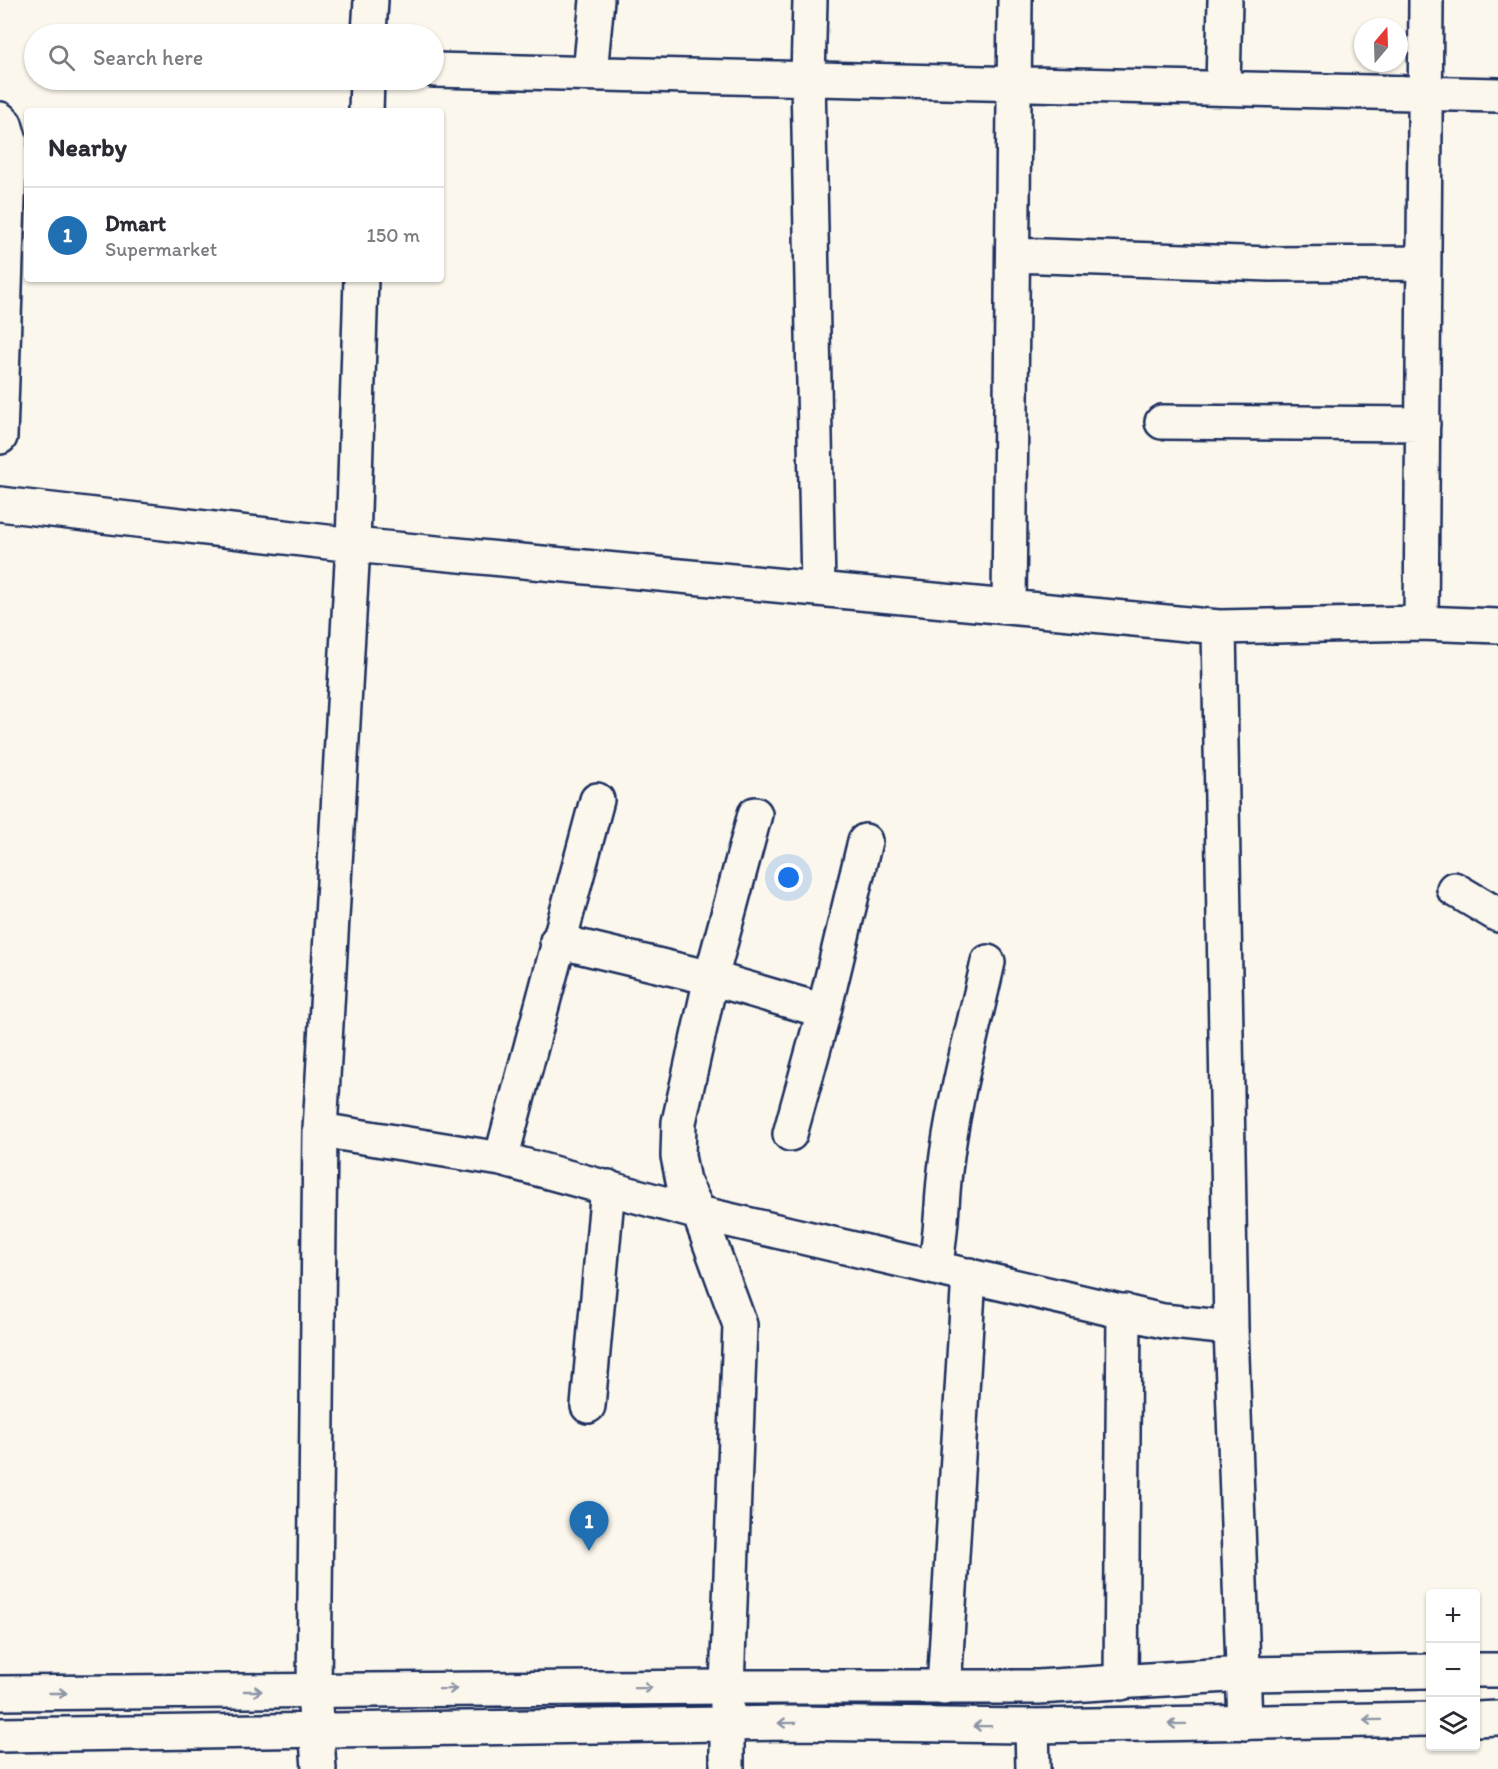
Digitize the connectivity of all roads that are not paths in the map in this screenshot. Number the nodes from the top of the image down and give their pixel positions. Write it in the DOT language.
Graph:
graph roads {
  1 [pos="371,0"];
  2 [pos="597,0"];
  3 [pos="810,0"];
  4 [pos="1015,0"];
  5 [pos="1225,0"];
  6 [pos="1426,0"];
  7 [pos="370,24"];
  8 [pos="444,70"];
  9 [pos="590,73"];
  10 [pos="808,78"];
  11 [pos="1016,83"];
  12 [pos="1223,87"];
  13 [pos="367,90"];
  14 [pos="1426,95"];
  15 [pos="1498,95"];
  16 [pos="366,108"];
  17 [pos="12,134"];
  18 [pos="1014,255"];
  19 [pos="1424,263"];
  20 [pos="360,282"];
  21 [pos="1162,422"];
  22 [pos="1423,424"];
  23 [pos="0,437"];
  24 [pos="0,504"];
  25 [pos="353,545"];
  26 [pos="818,588"];
  27 [pos="1009,607"];
  28 [pos="1421,623"];
  29 [pos="1498,626"];
  30 [pos="1219,627"];
  31 [pos="597,800"];
  32 [pos="755,814"];
  33 [pos="865,841"];
  34 [pos="1454,888"];
  35 [pos="1498,915"];
  36 [pos="557,941"];
  37 [pos="988,962"];
  38 [pos="711,978"];
  39 [pos="824,1011"];
  40 [pos="320,1130"];
  41 [pos="790,1134"];
  42 [pos="501,1159"];
  43 [pos="608,1187"];
  44 [pos="699,1213"];
  45 [pos="935,1267"];
  46 [pos="969,1275"];
  47 [pos="1124,1311"];
  48 [pos="1231,1328"];
  49 [pos="588,1406"];
  50 [pos="1480,1670"];
  51 [pos="1498,1670"];
  52 [pos="1426,1671"];
  53 [pos="1244,1674"];
  54 [pos="1121,1683"];
  55 [pos="727,1687"];
  56 [pos="944,1688"];
  57 [pos="314,1690"];
  58 [pos="0,1693"];
  59 [pos="1498,1718"];
  60 [pos="1426,1719"];
  61 [pos="1480,1719"];
  62 [pos="1245,1723"];
  63 [pos="727,1724"];
  64 [pos="1032,1726"];
  65 [pos="316,1730"];
  66 [pos="0,1735"];
  67 [pos="319,1769"];
  68 [pos="727,1769"];
  69 [pos="1033,1769"];
  1 -- 7 [label="street"];
  2 -- 9 [label="street"];
  3 -- 10 [label="street"];
  4 -- 11 [label="street"];
  5 -- 12 [label="street"];
  6 -- 14 [label="street"];
  8 -- 9 [label="street"];
  9 -- 10 [label="street"];
  10 -- 11 [label="street"];
  10 -- 26 [label="street"];
  11 -- 12 [label="street"];
  11 -- 18 [label="street"];
  12 -- 14 [label="street"];
  13 -- 16 [label="street"];
  14 -- 15 [label="street"];
  14 -- 19 [label="street"];
  17 -- 23 [label="street"];
  18 -- 19 [label="street"];
  18 -- 27 [label="street"];
  19 -- 22 [label="street"];
  20 -- 25 [label="street"];
  21 -- 22 [label="street"];
  22 -- 28 [label="street"];
  24 -- 25 [label="street"];
  25 -- 26 [label="street"];
  25 -- 40 [label="street"];
  26 -- 27 [label="street"];
  27 -- 30 [label="street"];
  28 -- 29 [label="street"];
  28 -- 30 [label="street"];
  30 -- 48 [label="street"];
  31 -- 36 [label="street"];
  32 -- 38 [label="street"];
  33 -- 39 [label="street"];
  34 -- 35 [label="street"];
  36 -- 38 [label="street"];
  36 -- 42 [label="street"];
  37 -- 45 [label="street"];
  38 -- 39 [label="street"];
  38 -- 44 [label="street"];
  39 -- 41 [label="street"];
  40 -- 42 [label="street"];
  40 -- 57 [label="street"];
  42 -- 43 [label="street"];
  43 -- 44 [label="street"];
  43 -- 49 [label="street"];
  44 -- 45 [label="street"];
  44 -- 55 [label="street"];
  45 -- 46 [label="street"];
  46 -- 47 [label="street"];
  46 -- 56 [label="street"];
  47 -- 48 [label="street"];
  47 -- 54 [label="street"];
  48 -- 53 [label="street"];
  50 -- 51 [label="street"];
  52 -- 53 [label="street"];
  53 -- 54 [label="street"];
  53 -- 62 [label="street"];
  54 -- 56 [label="street"];
  55 -- 56 [label="street"];
  57 -- 55 [label="street, one-way"];
  55 -- 63 [label="street"];
  58 -- 57 [label="street, one-way"];
  57 -- 65 [label="street"];
  59 -- 61 [label="street"];
  60 -- 62 [label="street, one-way"];
  62 -- 64 [label="street, one-way"];
  64 -- 63 [label="street, one-way"];
  63 -- 65 [label="street"];
  63 -- 68 [label="street"];
  64 -- 69 [label="street"];
  65 -- 66 [label="street"];
  65 -- 67 [label="street"];
}
